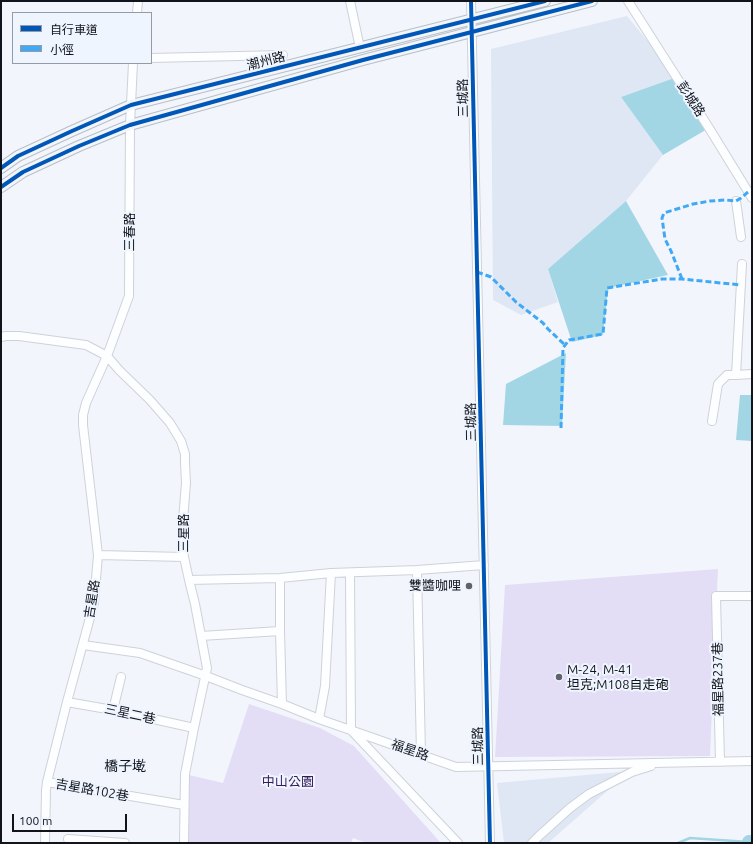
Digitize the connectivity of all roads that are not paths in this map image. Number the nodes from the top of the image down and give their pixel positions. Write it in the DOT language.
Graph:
graph roads {
  1 [pos="138,1"];
  2 [pos="350,1"];
  3 [pos="471,1"];
  4 [pos="545,1"];
  5 [pos="592,1"];
  6 [pos="628,1"];
  7 [pos="137,12"];
  8 [pos="471,20"];
  9 [pos="471,32"];
  10 [pos="360,48"];
  11 [pos="283,55"];
  12 [pos="152,58"];
  13 [pos="133,64"];
  14 [pos="131,104"];
  15 [pos="130,125"];
  16 [pos="1,168"];
  17 [pos="1,187"];
  18 [pos="752,198"];
  19 [pos="736,201"];
  20 [pos="741,237"];
  21 [pos="742,264"];
  22 [pos="1,338"];
  23 [pos="107,356"];
  24 [pos="752,374"];
  25 [pos="736,375"];
  26 [pos="712,421"];
  27 [pos="98,555"];
  28 [pos="184,557"];
  29 [pos="484,565"];
  30 [pos="417,570"];
  31 [pos="332,573"];
  32 [pos="350,573"];
  33 [pos="280,578"];
  34 [pos="189,580"];
  35 [pos="752,596"];
  36 [pos="280,631"];
  37 [pos="200,636"];
  38 [pos="82,645"];
  39 [pos="206,676"];
  40 [pos="121,677"];
  41 [pos="67,702"];
  42 [pos="282,704"];
  43 [pos="113,710"];
  44 [pos="319,719"];
  45 [pos="194,728"];
  46 [pos="351,730"];
  47 [pos="421,754"];
  48 [pos="752,761"];
  49 [pos="720,762"];
  50 [pos="658,764"];
  51 [pos="488,766"];
  52 [pos="47,782"];
  53 [pos="184,805"];
  54 [pos="68,840"];
  55 [pos="45,843"];
  56 [pos="125,843"];
  57 [pos="184,843"];
  58 [pos="458,843"];
  59 [pos="490,843"];
  60 [pos="532,843"];
  1 -- 7 [label="street"];
  2 -- 10 [label="street"];
  3 -- 8 [label="street, 三城路"];
  4 -- 8 [label="main road, 潮州路"];
  5 -- 9 [label="main road, 潮州路"];
  6 -- 18 [label="street, 彭城路"];
  8 -- 9 [label="street, 三城路"];
  8 -- 10 [label="main road, 潮州路"];
  9 -- 15 [label="main road, 潮州路"];
  9 -- 29 [label="street, 三城路"];
  10 -- 14 [label="main road, 潮州路"];
  11 -- 12 [label="street"];
  13 -- 14 [label="street, 三春路"];
  14 -- 15 [label="street, 三春路"];
  14 -- 16 [label="main road, 潮州路"];
  15 -- 17 [label="main road, 潮州路"];
  15 -- 23 [label="street, 三春路"];
  19 -- 20 [label="street"];
  21 -- 25 [label="street"];
  22 -- 23 [label="street, 三星路"];
  23 -- 27 [label="street, 吉星路"];
  23 -- 28 [label="street, 三星路"];
  24 -- 25 [label="street"];
  25 -- 26 [label="street"];
  27 -- 28 [label="street"];
  27 -- 38 [label="street, 吉星路"];
  28 -- 34 [label="street, 三星路"];
  29 -- 30 [label="street"];
  29 -- 51 [label="street, 三城路"];
  30 -- 32 [label="street"];
  30 -- 47 [label="street"];
  31 -- 32 [label="street"];
  31 -- 33 [label="street"];
  31 -- 44 [label="street"];
  32 -- 46 [label="street"];
  33 -- 34 [label="street"];
  33 -- 36 [label="street"];
  34 -- 37 [label="street, 三星路"];
  35 -- 49 [label="street, 福星路237巷"];
  36 -- 37 [label="street"];
  36 -- 42 [label="street"];
  37 -- 39 [label="street, 三星路"];
  38 -- 39 [label="street, 福星路"];
  38 -- 41 [label="street, 吉星路"];
  39 -- 42 [label="street, 福星路"];
  39 -- 45 [label="street, 三星路"];
  40 -- 43 [label="street"];
  41 -- 43 [label="street, 三星二巷"];
  41 -- 52 [label="street, 吉星路"];
  42 -- 44 [label="street, 福星路"];
  43 -- 45 [label="street, 三星二巷"];
  44 -- 46 [label="street, 福星路"];
  45 -- 53 [label="street, 三星路"];
  46 -- 47 [label="street, 福星路"];
  46 -- 58 [label="street"];
  47 -- 51 [label="street, 福星路"];
  48 -- 49 [label="street, 福星路"];
  49 -- 50 [label="street, 福星路"];
  50 -- 51 [label="street, 福星路"];
  50 -- 60 [label="street"];
  51 -- 59 [label="street, 三城路"];
  52 -- 53 [label="street, 吉星路102巷"];
  52 -- 55 [label="street, 吉星路"];
  53 -- 57 [label="street, 三星路"];
  54 -- 56 [label="street"];
}
